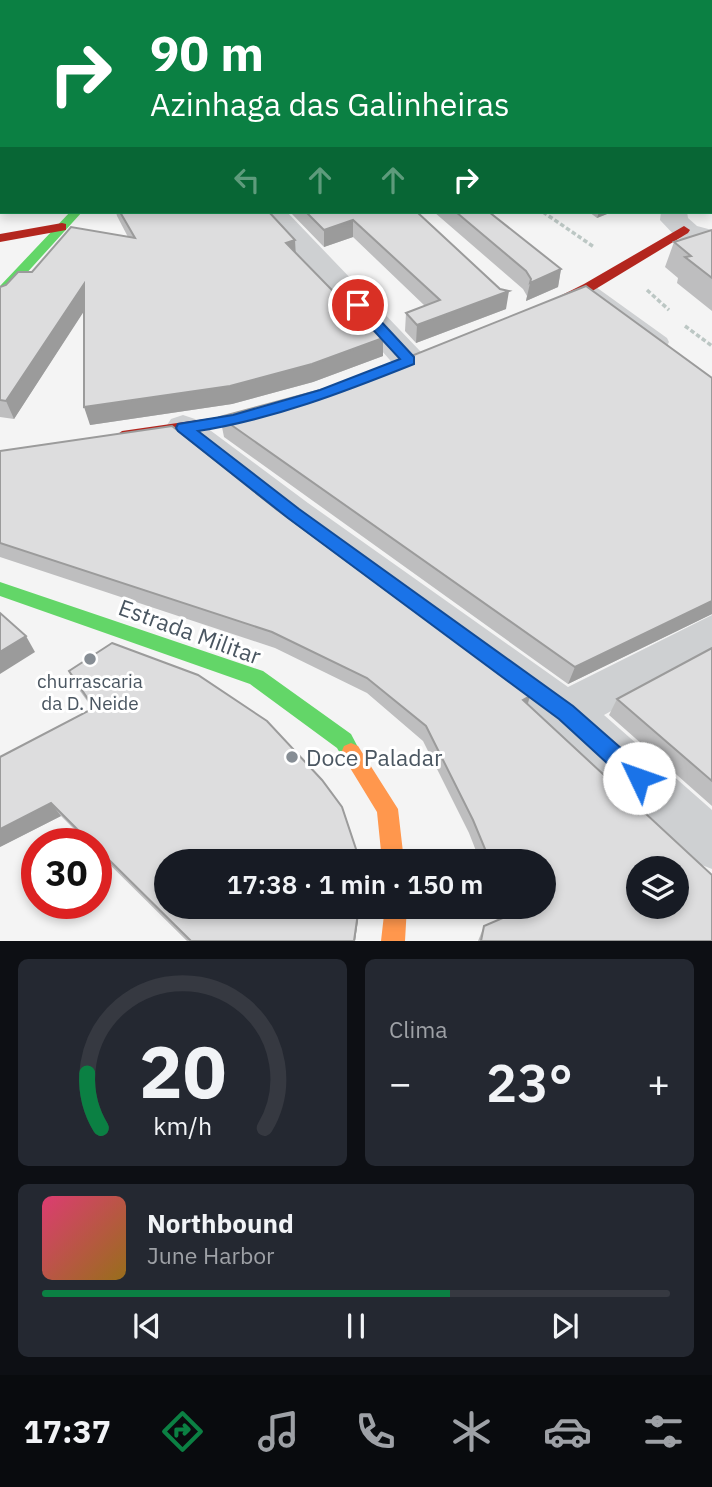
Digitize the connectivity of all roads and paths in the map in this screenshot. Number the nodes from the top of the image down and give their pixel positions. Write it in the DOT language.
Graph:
graph roads {
  1 [pos="74,214"];
  2 [pos="274,214"];
  3 [pos="679,221"];
  4 [pos="62,227"];
  5 [pos="0,238"];
  6 [pos="712,239"];
  7 [pos="589,286"];
  8 [pos="0,294"];
  9 [pos="528,315"];
  10 [pos="671,350"];
  11 [pos="409,360"];
  12 [pos="286,405"];
  13 [pos="183,428"];
  14 [pos="102,440"];
  15 [pos="0,589"];
  16 [pos="712,634"];
  17 [pos="566,712"];
  18 [pos="712,844"];
  19 [pos="392,849"];
  20 [pos="395,919"];
  21 [pos="393,941"];
  1 -- 4 [label="street"];
  2 -- 11 [label="street"];
  3 -- 6 [label="street"];
  3 -- 7 [label="street"];
  4 -- 5 [label="street"];
  4 -- 8 [label="street"];
  7 -- 9 [label="street"];
  7 -- 10 [label="lane"];
  12 -- 13 [label="street"];
  13 -- 14 [label="street"];
  13 -- 17 [label="street"];
  15 -- 19 [label="street, Estrada Militar"];
  16 -- 17 [label="street"];
  17 -- 18 [label="street"];
  20 -- 21 [label="street"];
}
